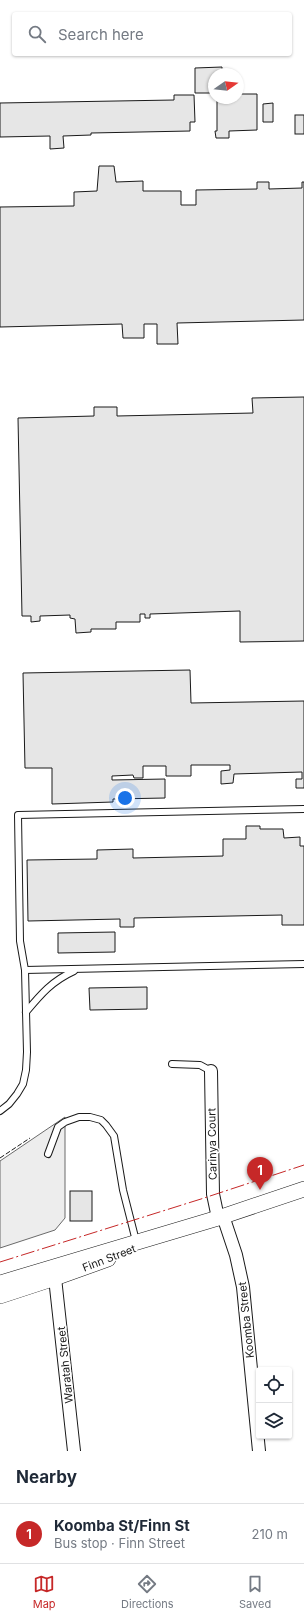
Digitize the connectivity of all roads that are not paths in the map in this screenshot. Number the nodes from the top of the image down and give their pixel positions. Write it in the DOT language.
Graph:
graph roads {
  1 [pos="304,809"];
  2 [pos="304,964"];
  3 [pos="77,969"];
  4 [pos="25,970"];
  5 [pos="26,1012"];
  6 [pos="172,1064"];
  7 [pos="211,1071"];
  8 [pos="0,1110"];
  9 [pos="48,1154"];
  10 [pos="304,1190"];
  11 [pos="220,1217"];
  12 [pos="136,1241"];
  13 [pos="54,1272"];
  14 [pos="0,1283"];
  15 [pos="0,1296"];
  16 [pos="74,1451"];
  17 [pos="259,1451"];
  1 -- 4 [label="lane"];
  2 -- 3 [label="lane"];
  3 -- 4 [label="lane"];
  3 -- 5 [label="lane"];
  4 -- 5 [label="lane"];
  5 -- 8 [label="lane"];
  6 -- 7 [label="lane"];
  7 -- 11 [label="street, Carinya Court"];
  9 -- 12 [label="lane"];
  10 -- 11 [label="street, Finn Street"];
  11 -- 12 [label="street, Finn Street"];
  11 -- 13 [label="street, Finn Street"];
  11 -- 17 [label="street, Koomba Street"];
  12 -- 13 [label="street, Finn Street"];
  13 -- 14 [label="street, Finn Street"];
  13 -- 15 [label="street, Finn Street"];
  13 -- 16 [label="street, Waratah Street"];
}
